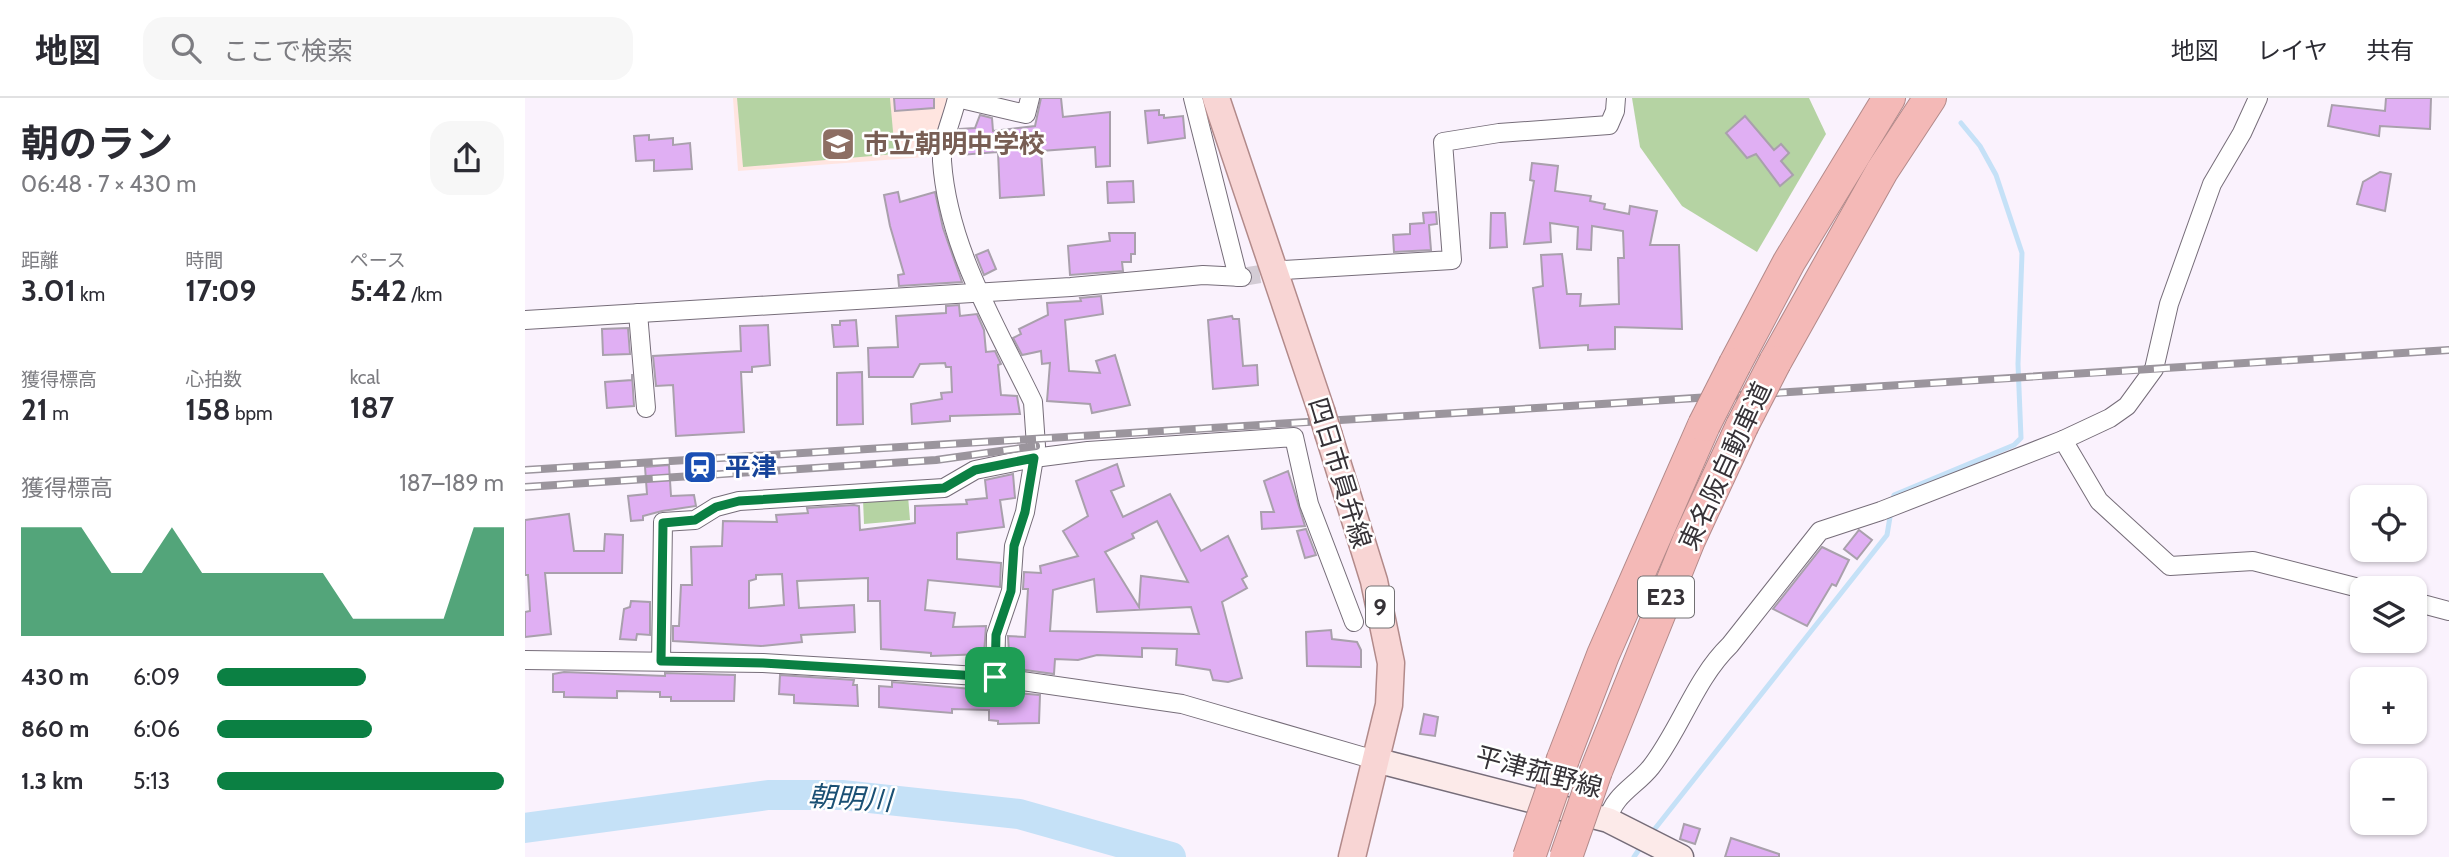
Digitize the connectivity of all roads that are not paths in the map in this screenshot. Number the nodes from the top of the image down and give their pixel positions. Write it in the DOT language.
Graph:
graph roads {
  1 [pos="957,98"];
  2 [pos="1030,98"];
  3 [pos="1193,98"];
  4 [pos="1216,98"];
  5 [pos="1616,98"];
  6 [pos="1889,98"];
  7 [pos="1930,98"];
  8 [pos="2258,98"];
  9 [pos="1284,270"];
  10 [pos="981,293"];
  11 [pos="638,313"];
  12 [pos="525,320"];
  13 [pos="646,408"];
  14 [pos="2063,440"];
  15 [pos="1034,458"];
  16 [pos="2350,586"];
  17 [pos="2427,605"];
  18 [pos="2449,611"];
  19 [pos="1354,622"];
  20 [pos="525,660"];
  21 [pos="661,661"];
  22 [pos="995,677"];
  23 [pos="1373,771"];
  24 [pos="1608,820"];
  25 [pos="1674,854"];
  26 [pos="1352,857"];
  27 [pos="1529,857"];
  28 [pos="1566,857"];
  1 -- 2 [label="street"];
  1 -- 10 [label="street"];
  3 -- 10 [label="street"];
  4 -- 23 [label="main road, 四日市員弁線 / 9, bridge"];
  5 -- 9 [label="street"];
  6 -- 27 [label="highway, 東名阪自動車道 / E23, bridge"];
  7 -- 28 [label="highway, 東名阪自動車道 / E23, bridge"];
  8 -- 14 [label="street"];
  10 -- 11 [label="street"];
  10 -- 15 [label="street"];
  11 -- 12 [label="street"];
  11 -- 13 [label="street"];
  14 -- 16 [label="street"];
  14 -- 24 [label="street"];
  15 -- 19 [label="street"];
  15 -- 21 [label="street"];
  15 -- 22 [label="street"];
  17 -- 18 [label="street"];
  20 -- 21 [label="street"];
  21 -- 22 [label="street"];
  22 -- 23 [label="street"];
  23 -- 24 [label="main road, 平津菰野線"];
  23 -- 26 [label="main road, 四日市員弁線 / 9"];
  24 -- 25 [label="main road, 平津菰野線"];
}
